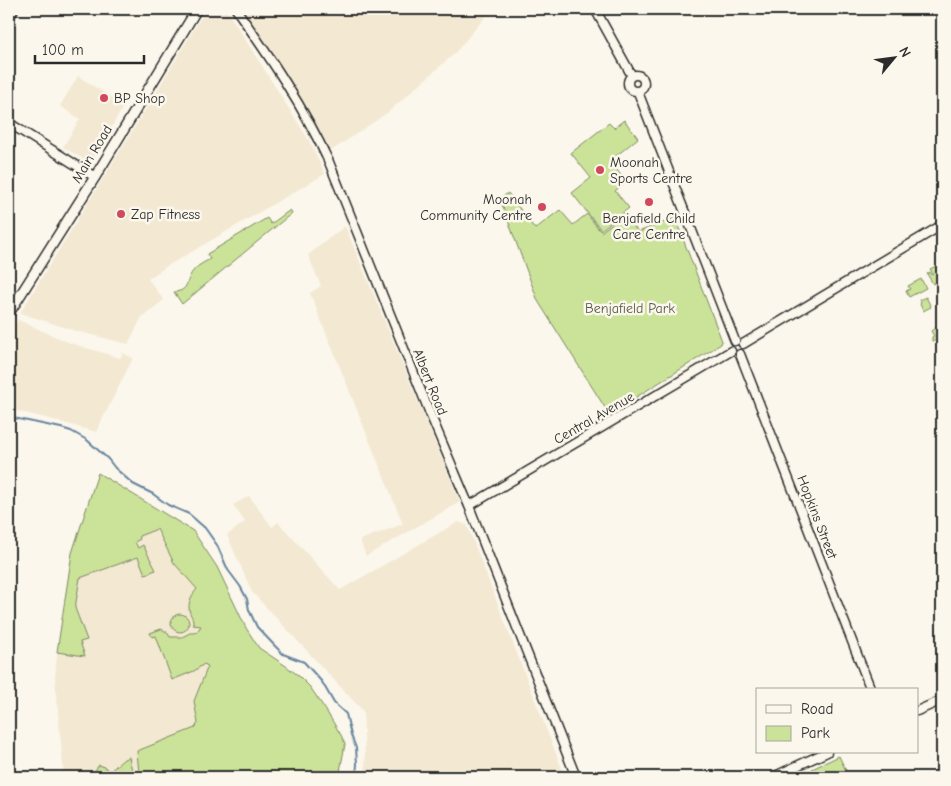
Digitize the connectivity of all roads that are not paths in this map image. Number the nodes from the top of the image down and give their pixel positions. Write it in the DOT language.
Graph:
graph roads {
  1 [pos="14,9"];
  2 [pos="197,9"];
  3 [pos="236,9"];
  4 [pos="595,9"];
  5 [pos="9,18"];
  6 [pos="632,76"];
  7 [pos="638,92"];
  8 [pos="9,123"];
  9 [pos="95,176"];
  10 [pos="942,225"];
  11 [pos="9,313"];
  12 [pos="735,340"];
  13 [pos="743,344"];
  14 [pos="731,351"];
  15 [pos="740,354"];
  16 [pos="470,506"];
  17 [pos="870,688"];
  18 [pos="942,700"];
  19 [pos="918,711"];
  20 [pos="823,754"];
  21 [pos="576,777"];
  22 [pos="772,777"];
  1 -- 5 [label="street"];
  2 -- 9 [label="main road, Main Road"];
  3 -- 16 [label="street, Albert Road"];
  4 -- 6 [label="street"];
  6 -- 7 [label="street"];
  6 -- 7 [label="street"];
  7 -- 12 [label="street"];
  8 -- 9 [label="street"];
  9 -- 11 [label="main road, Main Road"];
  10 -- 13 [label="street"];
  12 -- 13 [label="street"];
  12 -- 14 [label="street"];
  13 -- 15 [label="street"];
  14 -- 15 [label="street"];
  14 -- 16 [label="street, Central Avenue"];
  15 -- 17 [label="street, Hopkins Street"];
  16 -- 21 [label="street, Albert Road"];
  18 -- 19 [label="street"];
  20 -- 22 [label="street"];
}
